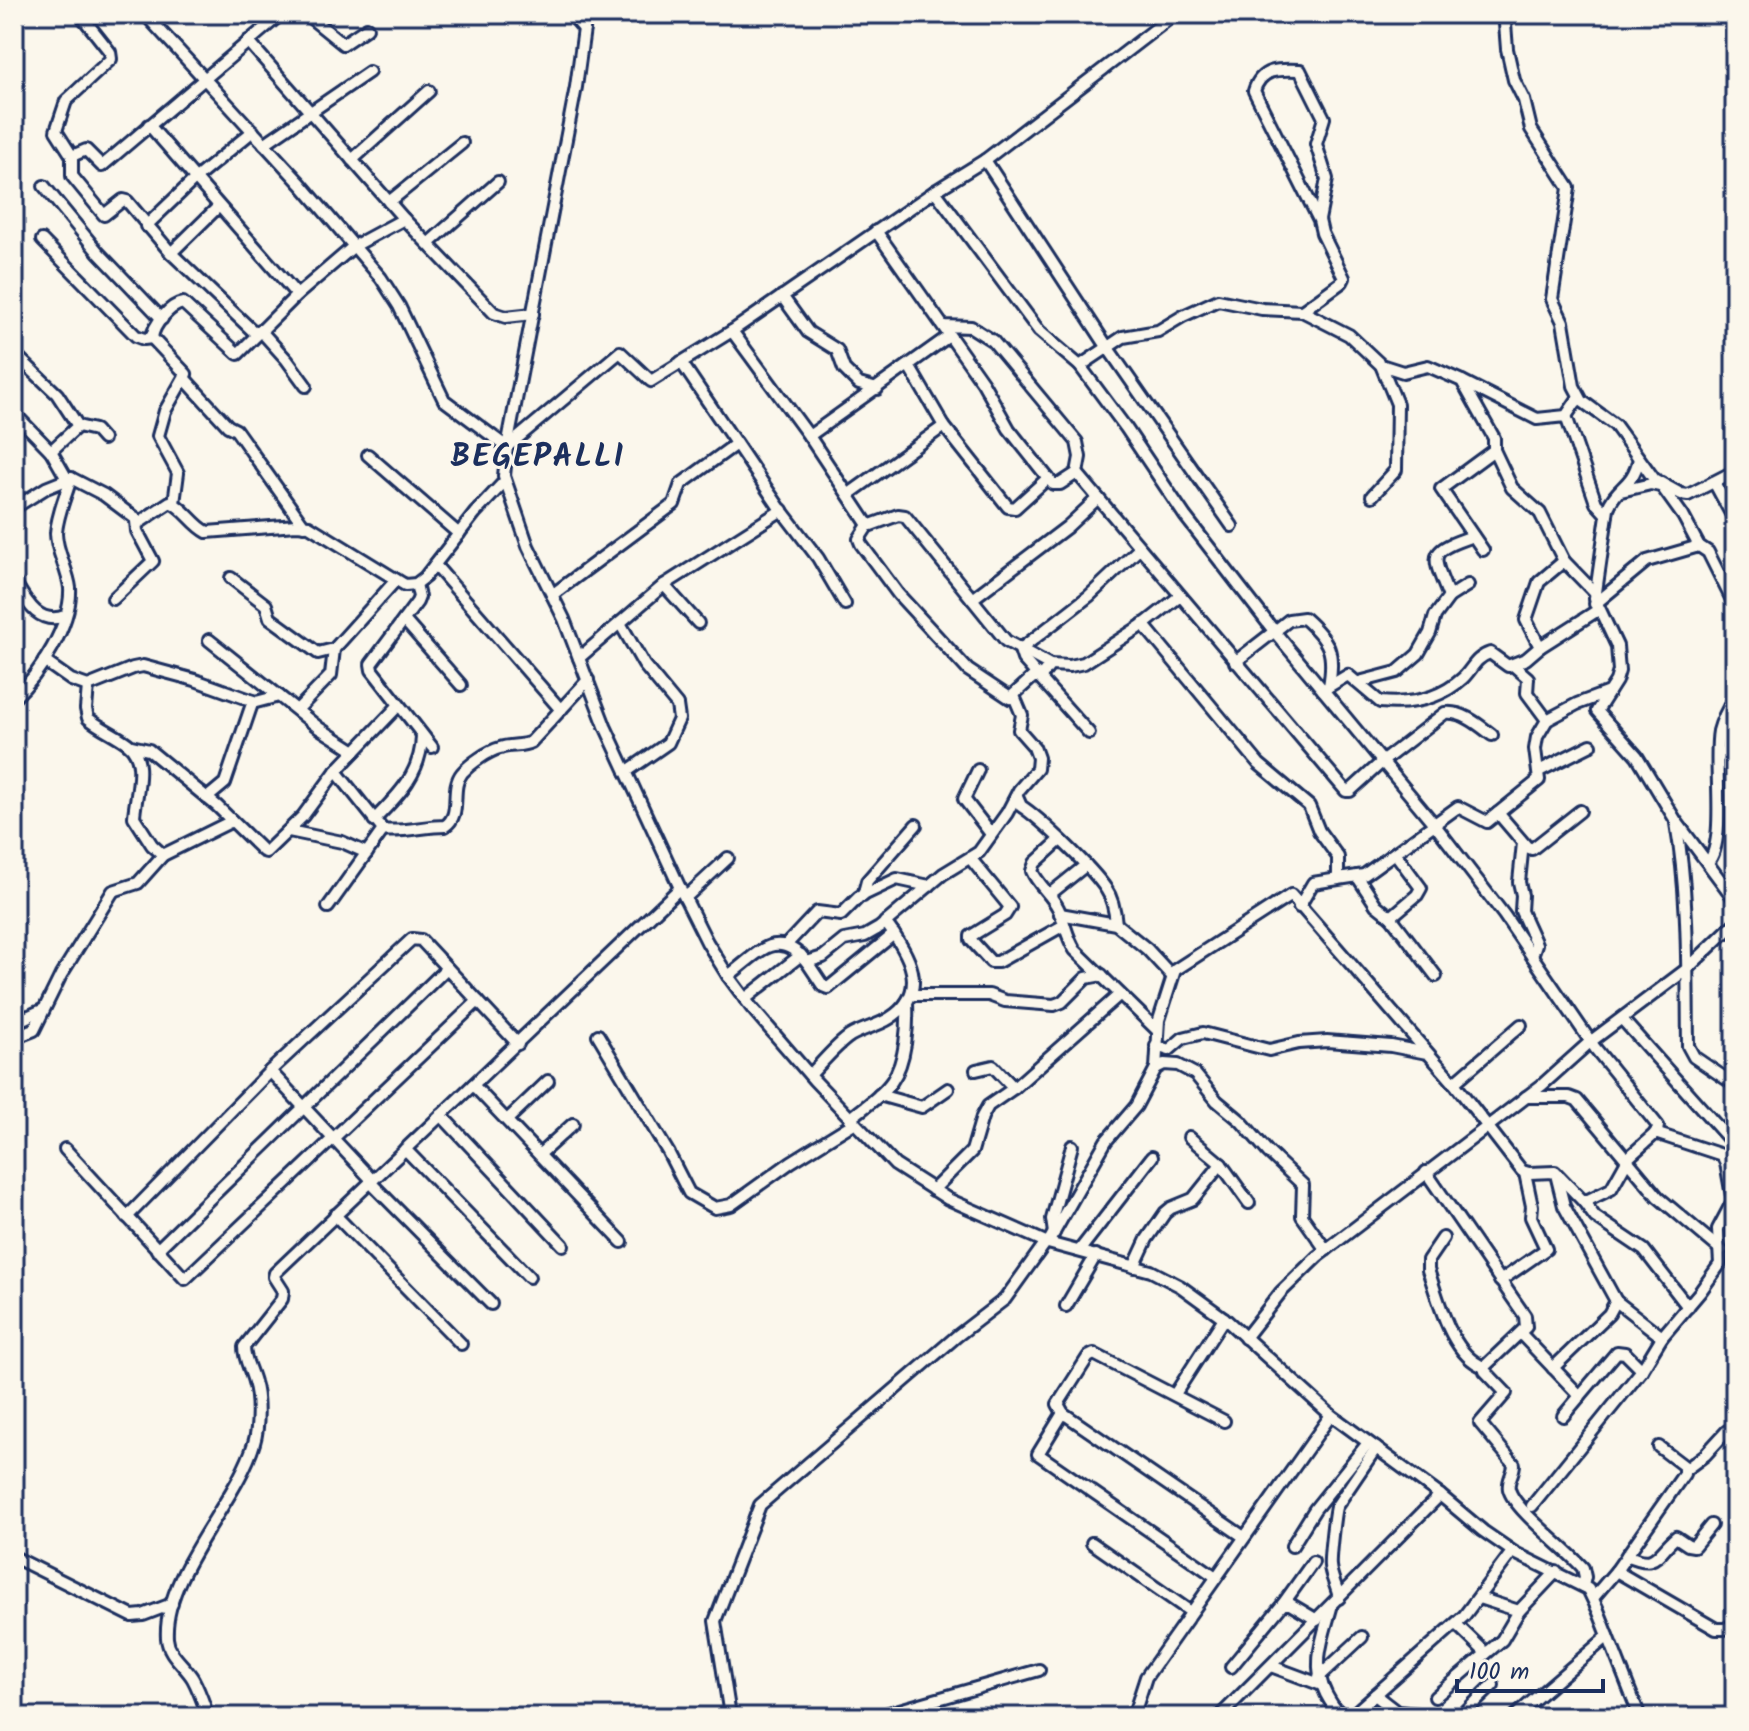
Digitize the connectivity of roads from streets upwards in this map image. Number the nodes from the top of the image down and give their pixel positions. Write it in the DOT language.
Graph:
graph roads {
  1 [pos="21,14"];
  2 [pos="80,14"];
  3 [pos="145,14"];
  4 [pos="164,14"];
  5 [pos="306,14"];
  6 [pos="571,14"];
  7 [pos="586,14"];
  8 [pos="1175,14"];
  9 [pos="1512,14"];
  10 [pos="277,15"];
  11 [pos="14,20"];
  12 [pos="153,23"];
  13 [pos="367,28"];
  14 [pos="584,29"];
  15 [pos="248,41"];
  16 [pos="369,72"];
  17 [pos="204,78"];
  18 [pos="429,91"];
  19 [pos="311,111"];
  20 [pos="149,125"];
  21 [pos="253,131"];
  22 [pos="462,143"];
  23 [pos="264,144"];
  24 [pos="72,156"];
  25 [pos="352,160"];
  26 [pos="985,160"];
  27 [pos="196,178"];
  28 [pos="498,182"];
  29 [pos="44,186"];
  30 [pos="935,191"];
  31 [pos="389,202"];
  32 [pos="218,207"];
  33 [pos="404,219"];
  34 [pos="1319,220"];
  35 [pos="146,226"];
  36 [pos="876,231"];
  37 [pos="42,240"];
  38 [pos="429,243"];
  39 [pos="354,246"];
  40 [pos="171,253"];
  41 [pos="297,295"];
  42 [pos="782,296"];
  43 [pos="1302,311"];
  44 [pos="533,314"];
  45 [pos="162,319"];
  46 [pos="732,331"];
  47 [pos="947,331"];
  48 [pos="258,332"];
  49 [pos="152,338"];
  50 [pos="1108,348"];
  51 [pos="14,353"];
  52 [pos="681,362"];
  53 [pos="1381,365"];
  54 [pos="909,366"];
  55 [pos="1080,366"];
  56 [pos="185,379"];
  57 [pos="1462,381"];
  58 [pos="306,386"];
  59 [pos="877,389"];
  60 [pos="1579,397"];
  61 [pos="14,413"];
  62 [pos="1566,416"];
  63 [pos="78,426"];
  64 [pos="944,426"];
  65 [pos="809,436"];
  66 [pos="103,439"];
  67 [pos="736,444"];
  68 [pos="507,447"];
  69 [pos="1494,450"];
  70 [pos="51,451"];
  71 [pos="368,455"];
  72 [pos="1639,459"];
  73 [pos="1735,471"];
  74 [pos="1077,473"];
  75 [pos="1048,478"];
  76 [pos="69,479"];
  77 [pos="505,481"];
  78 [pos="1714,482"];
  79 [pos="1660,484"];
  80 [pos="1619,492"];
  81 [pos="849,494"];
  82 [pos="1372,496"];
  83 [pos="1098,498"];
  84 [pos="174,503"];
  85 [pos="14,508"];
  86 [pos="782,510"];
  87 [pos="1607,515"];
  88 [pos="136,521"];
  89 [pos="1735,521"];
  90 [pos="868,525"];
  91 [pos="304,526"];
  92 [pos="1232,526"];
  93 [pos="459,534"];
  94 [pos="1473,536"];
  95 [pos="1699,546"];
  96 [pos="1140,548"];
  97 [pos="1483,550"];
  98 [pos="1564,561"];
  99 [pos="435,565"];
  100 [pos="231,578"];
  101 [pos="396,580"];
  102 [pos="14,581"];
  103 [pos="416,584"];
  104 [pos="664,585"];
  105 [pos="1468,585"];
  106 [pos="552,595"];
  107 [pos="1180,596"];
  108 [pos="1449,597"];
  109 [pos="113,599"];
  110 [pos="972,599"];
  111 [pos="1596,602"];
  112 [pos="845,604"];
  113 [pos="1735,606"];
  114 [pos="65,616"];
  115 [pos="404,620"];
  116 [pos="620,623"];
  117 [pos="698,623"];
  118 [pos="1143,624"];
  119 [pos="1274,631"];
  120 [pos="209,640"];
  121 [pos="1540,647"];
  122 [pos="1020,648"];
  123 [pos="334,649"];
  124 [pos="579,658"];
  125 [pos="44,661"];
  126 [pos="1235,662"];
  127 [pos="1050,665"];
  128 [pos="1513,665"];
  129 [pos="1041,677"];
  130 [pos="588,680"];
  131 [pos="1359,682"];
  132 [pos="461,685"];
  133 [pos="88,686"];
  134 [pos="1326,688"];
  135 [pos="1609,692"];
  136 [pos="279,696"];
  137 [pos="1014,696"];
  138 [pos="1735,697"];
  139 [pos="14,698"];
  140 [pos="253,701"];
  141 [pos="399,705"];
  142 [pos="297,710"];
  143 [pos="561,710"];
  144 [pos="1547,720"];
  145 [pos="1089,733"];
  146 [pos="422,735"];
  147 [pos="1492,735"];
  148 [pos="1591,745"];
  149 [pos="131,746"];
  150 [pos="1735,746"];
  151 [pos="432,747"];
  152 [pos="355,751"];
  153 [pos="1718,758"];
  154 [pos="1383,761"];
  155 [pos="978,770"];
  156 [pos="336,771"];
  157 [pos="1539,771"];
  158 [pos="626,772"];
  159 [pos="1017,797"];
  160 [pos="207,798"];
  161 [pos="1580,811"];
  162 [pos="1498,813"];
  163 [pos="374,820"];
  164 [pos="232,821"];
  165 [pos="1676,821"];
  166 [pos="916,825"];
  167 [pos="1435,825"];
  168 [pos="383,830"];
  169 [pos="289,831"];
  170 [pos="991,834"];
  171 [pos="1059,841"];
  172 [pos="1523,843"];
  173 [pos="367,853"];
  174 [pos="1395,853"];
  175 [pos="163,855"];
  176 [pos="728,858"];
  177 [pos="970,858"];
  178 [pos="1708,862"];
  179 [pos="1086,865"];
  180 [pos="1357,876"];
  181 [pos="1338,877"];
  182 [pos="929,886"];
  183 [pos="682,893"];
  184 [pos="1050,894"];
  185 [pos="863,896"];
  186 [pos="1735,900"];
  187 [pos="328,907"];
  188 [pos="1299,907"];
  189 [pos="1060,914"];
  190 [pos="1391,917"];
  191 [pos="885,922"];
  192 [pos="1735,923"];
  193 [pos="1116,924"];
  194 [pos="1064,925"];
  195 [pos="894,934"];
  196 [pos="786,945"];
  197 [pos="1532,956"];
  198 [pos="804,959"];
  199 [pos="447,968"];
  200 [pos="1687,969"];
  201 [pos="1102,975"];
  202 [pos="728,976"];
  203 [pos="1172,976"];
  204 [pos="1436,976"];
  205 [pos="1119,995"];
  206 [pos="909,998"];
  207 [pos="745,999"];
  208 [pos="478,1001"];
  209 [pos="14,1009"];
  210 [pos="43,1009"];
  211 [pos="1622,1019"];
  212 [pos="1521,1025"];
  213 [pos="1158,1031"];
  214 [pos="598,1035"];
  215 [pos="14,1038"];
  216 [pos="1590,1042"];
  217 [pos="518,1044"];
  218 [pos="1156,1046"];
  219 [pos="1169,1050"];
  220 [pos="1427,1053"];
  221 [pos="1178,1065"];
  222 [pos="1156,1068"];
  223 [pos="976,1070"];
  224 [pos="270,1071"];
  225 [pos="810,1075"];
  226 [pos="548,1081"];
  227 [pos="1454,1083"];
  228 [pos="473,1085"];
  229 [pos="1735,1085"];
  230 [pos="1014,1088"];
  231 [pos="948,1089"];
  232 [pos="879,1095"];
  233 [pos="1526,1097"];
  234 [pos="303,1106"];
  235 [pos="441,1115"];
  236 [pos="507,1120"];
  237 [pos="852,1121"];
  238 [pos="573,1124"];
  239 [pos="1487,1127"];
  240 [pos="1655,1133"];
  241 [pos="1189,1137"];
  242 [pos="334,1139"];
  243 [pos="1072,1146"];
  244 [pos="1735,1146"];
  245 [pos="65,1149"];
  246 [pos="405,1149"];
  247 [pos="540,1154"];
  248 [pos="1152,1157"];
  249 [pos="1627,1160"];
  250 [pos="1221,1164"];
  251 [pos="1426,1172"];
  252 [pos="1555,1172"];
  253 [pos="1525,1173"];
  254 [pos="371,1181"];
  255 [pos="933,1190"];
  256 [pos="1734,1199"];
  257 [pos="1584,1202"];
  258 [pos="1249,1203"];
  259 [pos="335,1215"];
  260 [pos="127,1217"];
  261 [pos="1443,1238"];
  262 [pos="1049,1240"];
  263 [pos="622,1242"];
  264 [pos="563,1245"];
  265 [pos="157,1250"];
  266 [pos="1326,1250"];
  267 [pos="1721,1250"];
  268 [pos="1079,1251"];
  269 [pos="1096,1255"];
  270 [pos="1134,1267"];
  271 [pos="529,1277"];
  272 [pos="1500,1281"];
  273 [pos="1616,1301"];
  274 [pos="491,1304"];
  275 [pos="1066,1306"];
  276 [pos="1688,1307"];
  277 [pos="1224,1318"];
  278 [pos="1521,1334"];
  279 [pos="1662,1337"];
  280 [pos="1245,1338"];
  281 [pos="461,1344"];
  282 [pos="1484,1367"];
  283 [pos="1553,1368"];
  284 [pos="1642,1370"];
  285 [pos="1175,1394"];
  286 [pos="1580,1396"];
  287 [pos="1063,1413"];
  288 [pos="1331,1415"];
  289 [pos="1563,1416"];
  290 [pos="1224,1421"];
  291 [pos="1735,1438"];
  292 [pos="1372,1446"];
  293 [pos="1659,1447"];
  294 [pos="1685,1470"];
  295 [pos="1440,1495"];
  296 [pos="1532,1506"];
  297 [pos="1711,1525"];
  298 [pos="1244,1537"];
  299 [pos="1092,1543"];
  300 [pos="1292,1546"];
  301 [pos="1512,1552"];
  302 [pos="1627,1555"];
  303 [pos="14,1557"];
  304 [pos="1313,1562"];
  305 [pos="1616,1571"];
  306 [pos="1556,1572"];
  307 [pos="1216,1577"];
  308 [pos="1332,1577"];
  309 [pos="1354,1582"];
  310 [pos="1583,1586"];
  311 [pos="1479,1598"];
  312 [pos="1593,1598"];
  313 [pos="1336,1601"];
  314 [pos="172,1604"];
  315 [pos="1283,1604"];
  316 [pos="1519,1611"];
  317 [pos="1191,1612"];
  318 [pos="1317,1620"];
  319 [pos="1735,1623"];
  320 [pos="1456,1624"];
  321 [pos="1608,1636"];
  322 [pos="1362,1637"];
  323 [pos="1485,1652"];
  324 [pos="1271,1666"];
  325 [pos="1231,1667"];
  326 [pos="1039,1670"];
  327 [pos="1320,1681"];
  328 [pos="1493,1685"];
  329 [pos="1375,1695"];
  330 [pos="1435,1697"];
  331 [pos="1335,1714"];
  332 [pos="1415,1715"];
  333 [pos="206,1717"];
  334 [pos="727,1717"];
  335 [pos="875,1717"];
  336 [pos="1133,1717"];
  337 [pos="1219,1717"];
  338 [pos="1348,1717"];
  339 [pos="1453,1717"];
  340 [pos="1460,1717"];
  341 [pos="1514,1717"];
  342 [pos="1640,1717"];
  1 -- 11 [label="street"];
  2 -- 24 [label="street"];
  3 -- 12 [label="street"];
  4 -- 12 [label="street"];
  5 -- 13 [label="street"];
  6 -- 14 [label="street"];
  7 -- 14 [label="street"];
  8 -- 26 [label="street"];
  9 -- 60 [label="street"];
  10 -- 15 [label="street"];
  12 -- 17 [label="street"];
  14 -- 44 [label="street"];
  15 -- 17 [label="street"];
  15 -- 19 [label="street"];
  16 -- 19 [label="street"];
  17 -- 20 [label="street"];
  17 -- 21 [label="street"];
  18 -- 25 [label="street"];
  19 -- 23 [label="street"];
  19 -- 25 [label="street"];
  20 -- 24 [label="street"];
  20 -- 27 [label="street"];
  21 -- 23 [label="street"];
  21 -- 27 [label="street"];
  22 -- 31 [label="street"];
  23 -- 39 [label="street"];
  24 -- 35 [label="street"];
  25 -- 31 [label="street"];
  26 -- 30 [label="street"];
  26 -- 50 [label="street"];
  27 -- 32 [label="street"];
  27 -- 35 [label="street"];
  28 -- 38 [label="street"];
  29 -- 45 [label="street"];
  30 -- 36 [label="street"];
  30 -- 55 [label="street"];
  31 -- 33 [label="street"];
  32 -- 40 [label="street"];
  32 -- 41 [label="street"];
  33 -- 38 [label="street"];
  33 -- 39 [label="street"];
  34 -- 34 [label="street"];
  34 -- 43 [label="street"];
  35 -- 40 [label="street"];
  36 -- 42 [label="street"];
  36 -- 47 [label="street"];
  37 -- 49 [label="street"];
  38 -- 44 [label="street"];
  39 -- 41 [label="street"];
  39 -- 68 [label="street"];
  40 -- 48 [label="street"];
  41 -- 48 [label="street"];
  42 -- 46 [label="street"];
  42 -- 59 [label="street"];
  43 -- 50 [label="street"];
  43 -- 53 [label="street"];
  44 -- 68 [label="street"];
  45 -- 48 [label="street"];
  45 -- 49 [label="street"];
  46 -- 52 [label="street"];
  46 -- 65 [label="street"];
  47 -- 54 [label="street"];
  47 -- 74 [label="street"];
  47 -- 75 [label="street"];
  48 -- 58 [label="street"];
  49 -- 56 [label="street"];
  50 -- 55 [label="street"];
  50 -- 92 [label="street"];
  51 -- 63 [label="street"];
  52 -- 67 [label="street"];
  52 -- 68 [label="street"];
  53 -- 57 [label="street"];
  53 -- 82 [label="street"];
  54 -- 59 [label="street"];
  54 -- 64 [label="street"];
  55 -- 119 [label="street"];
  56 -- 84 [label="street"];
  56 -- 91 [label="street"];
  57 -- 62 [label="street"];
  57 -- 69 [label="street"];
  59 -- 65 [label="street"];
  60 -- 62 [label="street"];
  60 -- 72 [label="street"];
  61 -- 70 [label="street"];
  62 -- 87 [label="street"];
  63 -- 66 [label="street"];
  63 -- 70 [label="street"];
  64 -- 75 [label="street"];
  64 -- 81 [label="street"];
  65 -- 81 [label="street"];
  67 -- 86 [label="street"];
  67 -- 106 [label="street"];
  68 -- 77 [label="street"];
  69 -- 94 [label="street"];
  69 -- 98 [label="street"];
  70 -- 76 [label="street"];
  71 -- 93 [label="street"];
  72 -- 79 [label="street"];
  72 -- 80 [label="street"];
  73 -- 78 [label="street"];
  74 -- 75 [label="street"];
  74 -- 83 [label="street"];
  76 -- 85 [label="street"];
  76 -- 88 [label="street"];
  76 -- 114 [label="street"];
  77 -- 93 [label="street"];
  77 -- 106 [label="street"];
  78 -- 79 [label="street"];
  78 -- 89 [label="street"];
  79 -- 80 [label="street"];
  79 -- 95 [label="street"];
  80 -- 87 [label="street"];
  81 -- 90 [label="street"];
  83 -- 96 [label="street"];
  83 -- 110 [label="street"];
  84 -- 88 [label="street"];
  84 -- 91 [label="street"];
  86 -- 104 [label="street"];
  86 -- 112 [label="street"];
  87 -- 111 [label="street"];
  88 -- 109 [label="street"];
  90 -- 110 [label="street"];
  90 -- 137 [label="street"];
  91 -- 101 [label="street"];
  93 -- 99 [label="street"];
  94 -- 97 [label="street"];
  94 -- 108 [label="street"];
  95 -- 111 [label="street"];
  95 -- 113 [label="street"];
  96 -- 107 [label="street"];
  96 -- 122 [label="street"];
  98 -- 111 [label="street"];
  98 -- 121 [label="street"];
  99 -- 103 [label="street"];
  99 -- 143 [label="street"];
  100 -- 123 [label="street"];
  101 -- 103 [label="street"];
  101 -- 123 [label="street"];
  102 -- 114 [label="street"];
  103 -- 115 [label="street"];
  104 -- 116 [label="street"];
  104 -- 117 [label="street"];
  105 -- 108 [label="street"];
  106 -- 124 [label="street"];
  107 -- 118 [label="street"];
  107 -- 126 [label="street"];
  108 -- 131 [label="street"];
  110 -- 122 [label="street"];
  111 -- 121 [label="street"];
  111 -- 135 [label="street"];
  114 -- 125 [label="street"];
  115 -- 132 [label="street"];
  115 -- 141 [label="street"];
  116 -- 124 [label="street"];
  116 -- 158 [label="street"];
  118 -- 127 [label="street"];
  118 -- 181 [label="street"];
  119 -- 126 [label="street"];
  119 -- 134 [label="street"];
  119 -- 134 [label="street"];
  120 -- 136 [label="street"];
  121 -- 128 [label="street"];
  122 -- 127 [label="street"];
  122 -- 129 [label="street"];
  123 -- 142 [label="street"];
  124 -- 130 [label="street"];
  125 -- 133 [label="street"];
  125 -- 139 [label="street"];
  126 -- 154 [label="street"];
  127 -- 129 [label="street"];
  128 -- 131 [label="street"];
  128 -- 144 [label="street"];
  129 -- 137 [label="street"];
  129 -- 145 [label="street"];
  130 -- 143 [label="street"];
  130 -- 158 [label="street"];
  131 -- 134 [label="street"];
  133 -- 140 [label="street"];
  133 -- 149 [label="street"];
  134 -- 154 [label="street"];
  135 -- 144 [label="street"];
  135 -- 165 [label="street"];
  136 -- 140 [label="street"];
  136 -- 142 [label="street"];
  137 -- 159 [label="street"];
  138 -- 153 [label="street"];
  140 -- 160 [label="street"];
  141 -- 146 [label="street"];
  141 -- 152 [label="street"];
  142 -- 152 [label="street"];
  143 -- 168 [label="street"];
  144 -- 157 [label="street"];
  146 -- 151 [label="street"];
  146 -- 163 [label="street"];
  147 -- 154 [label="street"];
  148 -- 157 [label="street"];
  149 -- 160 [label="street"];
  149 -- 175 [label="street"];
  150 -- 153 [label="street"];
  152 -- 156 [label="street"];
  153 -- 178 [label="street"];
  154 -- 167 [label="street"];
  155 -- 170 [label="street"];
  156 -- 163 [label="street"];
  156 -- 169 [label="street"];
  157 -- 162 [label="street"];
  158 -- 183 [label="street"];
  159 -- 170 [label="street"];
  159 -- 171 [label="street"];
  160 -- 164 [label="street"];
  161 -- 172 [label="street"];
  162 -- 167 [label="street"];
  162 -- 172 [label="street"];
  163 -- 168 [label="street"];
  164 -- 169 [label="street"];
  164 -- 175 [label="street"];
  165 -- 178 [label="street"];
  165 -- 200 [label="street"];
  166 -- 185 [label="street"];
  167 -- 174 [label="street"];
  167 -- 197 [label="street"];
  168 -- 173 [label="street"];
  169 -- 173 [label="street"];
  170 -- 177 [label="street"];
  171 -- 179 [label="street"];
  171 -- 184 [label="street"];
  172 -- 197 [label="street"];
  173 -- 187 [label="street"];
  174 -- 180 [label="street"];
  174 -- 190 [label="street"];
  175 -- 210 [label="street"];
  176 -- 183 [label="street"];
  177 -- 182 [label="street"];
  177 -- 194 [label="street"];
  178 -- 186 [label="street"];
  179 -- 184 [label="street"];
  179 -- 193 [label="street"];
  180 -- 181 [label="street"];
  180 -- 190 [label="street"];
  181 -- 188 [label="street"];
  182 -- 185 [label="street"];
  182 -- 191 [label="street"];
  183 -- 202 [label="street"];
  183 -- 217 [label="street"];
  184 -- 189 [label="street"];
  185 -- 196 [label="street"];
  188 -- 203 [label="street"];
  188 -- 220 [label="street"];
  189 -- 193 [label="street"];
  189 -- 194 [label="street"];
  190 -- 204 [label="street"];
  191 -- 195 [label="street"];
  191 -- 198 [label="street"];
  192 -- 200 [label="street"];
  193 -- 203 [label="street"];
  194 -- 201 [label="street"];
  195 -- 198 [label="street"];
  195 -- 206 [label="street"];
  196 -- 198 [label="street"];
  196 -- 202 [label="street"];
  197 -- 216 [label="street"];
  198 -- 207 [label="street"];
  199 -- 208 [label="street"];
  199 -- 224 [label="street"];
  199 -- 234 [label="street"];
  200 -- 211 [label="street"];
  200 -- 229 [label="street"];
  201 -- 205 [label="street"];
  201 -- 206 [label="street"];
  202 -- 207 [label="street"];
  203 -- 213 [label="street"];
  205 -- 213 [label="street"];
  205 -- 230 [label="street"];
  206 -- 225 [label="street"];
  206 -- 232 [label="street"];
  207 -- 225 [label="street"];
  208 -- 217 [label="street"];
  208 -- 242 [label="street"];
  209 -- 210 [label="street"];
  210 -- 215 [label="street"];
  211 -- 216 [label="street"];
  211 -- 244 [label="street"];
  212 -- 227 [label="street"];
  213 -- 218 [label="street"];
  214 -- 237 [label="street"];
  216 -- 233 [label="street"];
  216 -- 240 [label="street"];
  217 -- 228 [label="street"];
  218 -- 219 [label="street"];
  218 -- 222 [label="street"];
  219 -- 220 [label="street"];
  219 -- 221 [label="street"];
  220 -- 227 [label="street"];
  221 -- 222 [label="street"];
  221 -- 266 [label="street"];
  222 -- 262 [label="street"];
  223 -- 230 [label="street"];
  224 -- 234 [label="street"];
  224 -- 260 [label="street"];
  225 -- 237 [label="street"];
  226 -- 236 [label="street"];
  227 -- 239 [label="street"];
  228 -- 235 [label="street"];
  228 -- 236 [label="street"];
  230 -- 255 [label="street"];
  231 -- 232 [label="street"];
  232 -- 237 [label="street"];
  233 -- 239 [label="street"];
  233 -- 249 [label="street"];
  234 -- 242 [label="street"];
  234 -- 265 [label="street"];
  235 -- 246 [label="street"];
  235 -- 264 [label="street"];
  236 -- 247 [label="street"];
  237 -- 255 [label="street"];
  238 -- 247 [label="street"];
  239 -- 251 [label="street"];
  239 -- 253 [label="street"];
  240 -- 249 [label="street"];
  240 -- 256 [label="street"];
  241 -- 250 [label="street"];
  242 -- 254 [label="street"];
  242 -- 265 [label="street"];
  243 -- 262 [label="street"];
  245 -- 260 [label="street"];
  246 -- 254 [label="street"];
  246 -- 271 [label="street"];
  247 -- 263 [label="street"];
  248 -- 268 [label="street"];
  249 -- 257 [label="street"];
  249 -- 267 [label="street"];
  250 -- 258 [label="street"];
  250 -- 270 [label="street"];
  251 -- 266 [label="street"];
  251 -- 272 [label="street"];
  252 -- 253 [label="street"];
  252 -- 257 [label="street"];
  252 -- 273 [label="street"];
  253 -- 272 [label="street"];
  254 -- 259 [label="street"];
  254 -- 274 [label="street"];
  255 -- 262 [label="street"];
  256 -- 267 [label="street"];
  257 -- 276 [label="street"];
  259 -- 281 [label="street"];
  259 -- 314 [label="street"];
  260 -- 265 [label="street"];
  261 -- 282 [label="street"];
  262 -- 268 [label="street"];
  262 -- 334 [label="street"];
  266 -- 280 [label="street"];
  267 -- 276 [label="street"];
  268 -- 269 [label="street"];
  269 -- 270 [label="street"];
  269 -- 275 [label="street"];
  270 -- 277 [label="street"];
  272 -- 278 [label="street"];
  273 -- 279 [label="street"];
  273 -- 283 [label="street"];
  276 -- 279 [label="street"];
  277 -- 280 [label="street"];
  277 -- 285 [label="street"];
  278 -- 282 [label="street"];
  278 -- 283 [label="street"];
  279 -- 284 [label="street"];
  280 -- 288 [label="street"];
  282 -- 310 [label="street"];
  283 -- 286 [label="street"];
  284 -- 286 [label="street"];
  284 -- 296 [label="street"];
  285 -- 287 [label="street"];
  285 -- 290 [label="street"];
  286 -- 289 [label="street"];
  287 -- 298 [label="street"];
  287 -- 307 [label="street"];
  288 -- 292 [label="street"];
  288 -- 298 [label="street"];
  291 -- 294 [label="street"];
  292 -- 295 [label="street"];
  292 -- 300 [label="street"];
  292 -- 308 [label="street"];
  293 -- 294 [label="street"];
  294 -- 302 [label="street"];
  295 -- 301 [label="street"];
  295 -- 309 [label="street"];
  297 -- 302 [label="street"];
  298 -- 307 [label="street"];
  299 -- 317 [label="street"];
  301 -- 306 [label="street"];
  301 -- 311 [label="street"];
  302 -- 305 [label="street"];
  303 -- 314 [label="street"];
  304 -- 315 [label="street"];
  305 -- 312 [label="street"];
  305 -- 319 [label="street"];
  306 -- 310 [label="street"];
  306 -- 316 [label="street"];
  307 -- 317 [label="street"];
  308 -- 309 [label="street"];
  308 -- 313 [label="street"];
  309 -- 313 [label="street"];
  310 -- 312 [label="street"];
  311 -- 316 [label="street"];
  311 -- 320 [label="street"];
  312 -- 321 [label="street"];
  313 -- 318 [label="street"];
  313 -- 327 [label="street"];
  314 -- 333 [label="street"];
  315 -- 318 [label="street"];
  315 -- 325 [label="street"];
  316 -- 323 [label="street"];
  317 -- 336 [label="street"];
  318 -- 324 [label="street"];
  320 -- 323 [label="street"];
  320 -- 329 [label="street"];
  321 -- 341 [label="street"];
  321 -- 342 [label="street"];
  322 -- 327 [label="street"];
  323 -- 330 [label="street"];
  324 -- 327 [label="street"];
  324 -- 337 [label="street"];
  326 -- 335 [label="street"];
  327 -- 331 [label="street"];
  328 -- 340 [label="street"];
  329 -- 332 [label="street"];
  329 -- 338 [label="street"];
  331 -- 338 [label="street"];
  332 -- 339 [label="street"];
}
